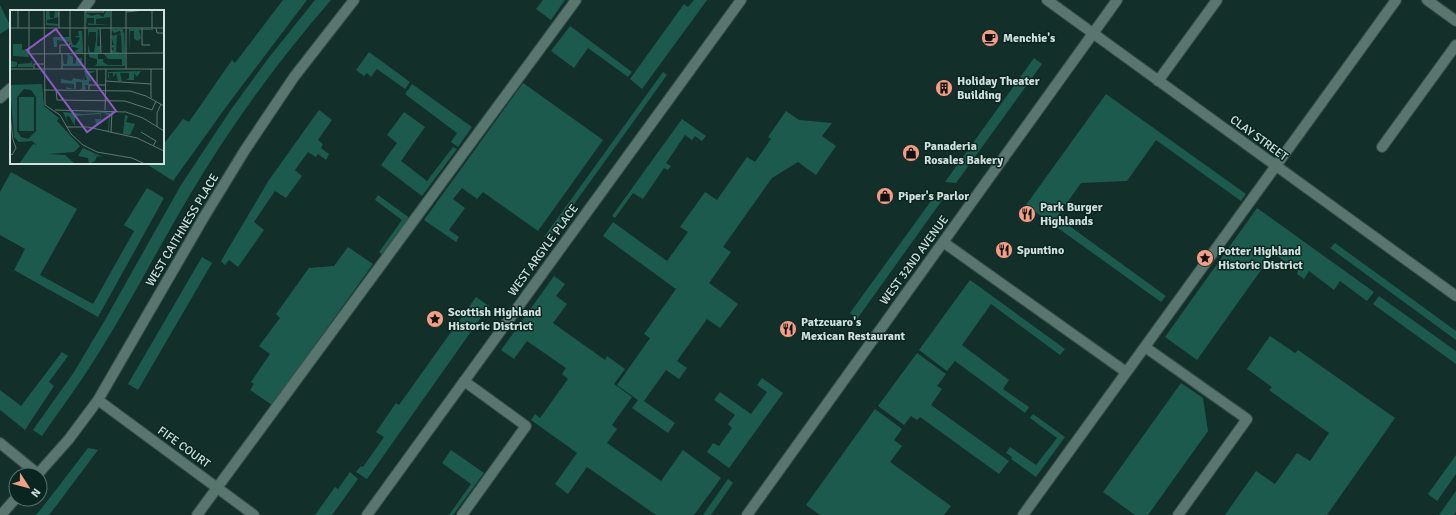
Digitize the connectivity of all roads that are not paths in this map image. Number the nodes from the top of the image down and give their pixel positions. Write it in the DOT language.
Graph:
graph roads {
  1 [pos="90,0"];
  2 [pos="354,0"];
  3 [pos="576,0"];
  4 [pos="741,0"];
  5 [pos="1047,0"];
  6 [pos="1117,0"];
  7 [pos="1217,0"];
  8 [pos="1396,0"];
  9 [pos="1428,0"];
  10 [pos="83,10"];
  11 [pos="1456,21"];
  12 [pos="1094,34"];
  13 [pos="1456,44"];
  14 [pos="1158,81"];
  15 [pos="10,89"];
  16 [pos="0,98"];
  17 [pos="1382,147"];
  18 [pos="1276,166"];
  19 [pos="943,242"];
  20 [pos="1456,296"];
  21 [pos="1144,347"];
  22 [pos="1126,372"];
  23 [pos="464,381"];
  24 [pos="98,400"];
  25 [pos="0,443"];
  26 [pos="29,467"];
  27 [pos="43,467"];
  28 [pos="218,488"];
  29 [pos="8,507"];
  30 [pos="1,515"];
  31 [pos="197,515"];
  32 [pos="254,515"];
  33 [pos="367,515"];
  34 [pos="463,515"];
  35 [pos="747,515"];
  36 [pos="1023,515"];
  37 [pos="1178,515"];
  1 -- 10 [label="street"];
  2 -- 24 [label="street, WEST CAITHNESS PLACE"];
  3 -- 28 [label="street"];
  4 -- 23 [label="street, WEST ARGYLE PLACE"];
  5 -- 12 [label="street, CLAY STREET"];
  6 -- 12 [label="street, WEST 32ND AVENUE"];
  7 -- 14 [label="street"];
  8 -- 18 [label="street"];
  9 -- 11 [label="street"];
  12 -- 14 [label="street, CLAY STREET"];
  12 -- 19 [label="street, WEST 32ND AVENUE"];
  13 -- 17 [label="street"];
  14 -- 18 [label="street, CLAY STREET"];
  15 -- 16 [label="street"];
  18 -- 20 [label="street, CLAY STREET"];
  18 -- 21 [label="street"];
  19 -- 22 [label="street"];
  19 -- 35 [label="street, WEST 32ND AVENUE"];
  21 -- 22 [label="street"];
  21 -- 37 [label="street"];
  22 -- 36 [label="street"];
  23 -- 33 [label="street, WEST ARGYLE PLACE"];
  23 -- 34 [label="street"];
  24 -- 27 [label="street, WEST CAITHNESS PLACE"];
  24 -- 28 [label="street, FIFE COURT"];
  25 -- 26 [label="street"];
  28 -- 31 [label="street"];
  28 -- 32 [label="street, FIFE COURT"];
  29 -- 30 [label="street"];
}
